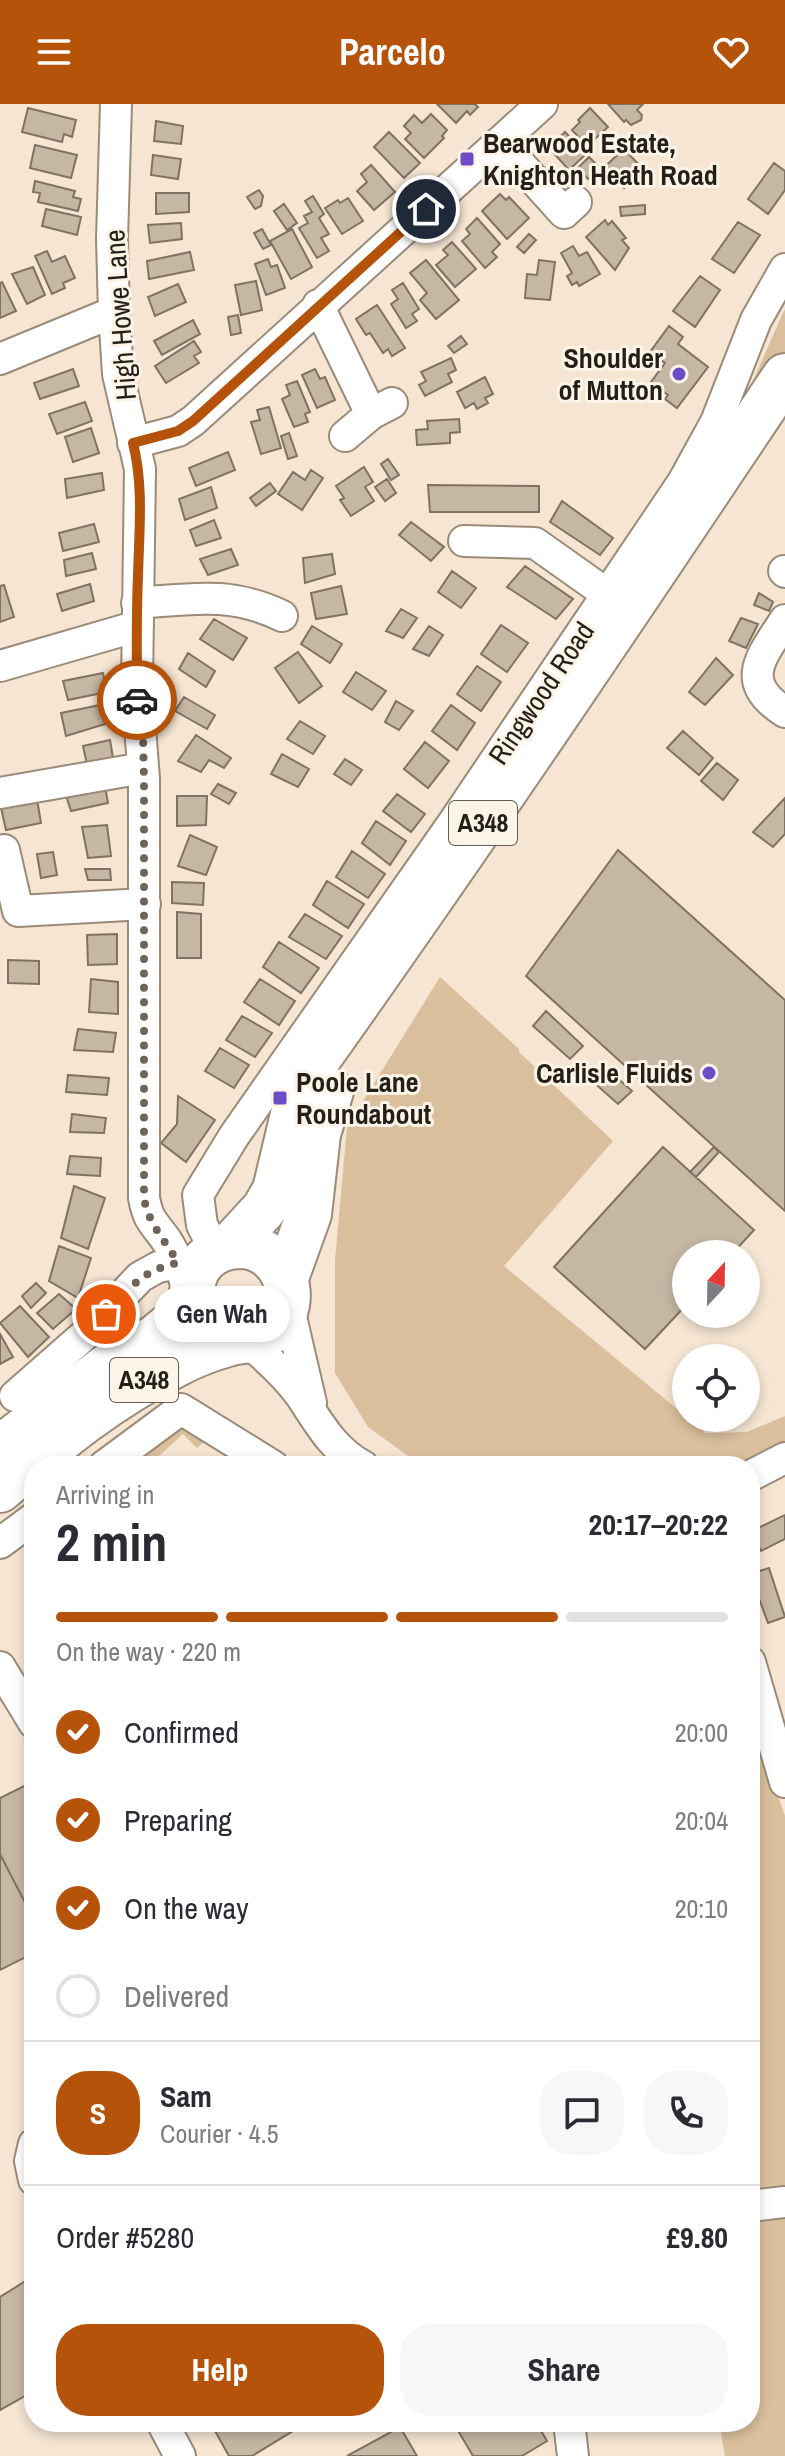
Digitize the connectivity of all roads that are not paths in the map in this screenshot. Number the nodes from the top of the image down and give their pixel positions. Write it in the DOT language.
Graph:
graph roads {
  1 [pos="116,104"];
  2 [pos="542,104"];
  3 [pos="501,143"];
  4 [pos="564,214"];
  5 [pos="785,269"];
  6 [pos="318,305"];
  7 [pos="114,312"];
  8 [pos="0,359"];
  9 [pos="785,376"];
  10 [pos="785,425"];
  11 [pos="345,436"];
  12 [pos="133,443"];
  13 [pos="464,541"];
  14 [pos="607,594"];
  15 [pos="270,602"];
  16 [pos="137,614"];
  17 [pos="785,620"];
  18 [pos="0,666"];
  19 [pos="785,712"];
  20 [pos="143,768"];
  21 [pos="0,793"];
  22 [pos="4,850"];
  23 [pos="145,904"];
  24 [pos="234,1136"];
  25 [pos="284,1156"];
  26 [pos="164,1237"];
  27 [pos="216,1243"];
  28 [pos="187,1288"];
  29 [pos="287,1291"];
  30 [pos="240,1342"];
  31 [pos="105,1344"];
  32 [pos="15,1396"];
  33 [pos="316,1423"];
  34 [pos="0,1448"];
  35 [pos="41,1456"];
  36 [pos="118,1456"];
  37 [pos="257,1456"];
  38 [pos="351,1456"];
  39 [pos="785,1458"];
  40 [pos="24,1470"];
  41 [pos="760,1471"];
  42 [pos="0,1490"];
  43 [pos="24,1525"];
  44 [pos="0,1543"];
  45 [pos="0,1667"];
  46 [pos="760,1696"];
  47 [pos="24,1707"];
  48 [pos="785,1782"];
  49 [pos="785,2202"];
  50 [pos="760,2205"];
  51 [pos="167,2432"];
  52 [pos="570,2432"];
  53 [pos="180,2456"];
  54 [pos="573,2456"];
  1 -- 7 [label="street, High Howe Lane"];
  2 -- 3 [label="street"];
  3 -- 4 [label="street"];
  3 -- 6 [label="street"];
  5 -- 14 [label="street, Ringwood Road"];
  6 -- 11 [label="street"];
  6 -- 12 [label="street"];
  7 -- 8 [label="street"];
  7 -- 12 [label="street, High Howe Lane"];
  9 -- 25 [label="highway, Ringwood Road / A348"];
  10 -- 29 [label="highway, Ringwood Road / A348"];
  12 -- 16 [label="street, High Howe Lane"];
  13 -- 14 [label="street"];
  14 -- 24 [label="street, Ringwood Road"];
  15 -- 16 [label="street"];
  16 -- 18 [label="street"];
  16 -- 20 [label="street, High Howe Lane"];
  17 -- 19 [label="street"];
  20 -- 21 [label="street"];
  20 -- 23 [label="street, High Howe Lane"];
  22 -- 23 [label="street"];
  23 -- 26 [label="street, High Howe Lane"];
  24 -- 25 [label="street"];
  24 -- 27 [label="street, Ringwood Road"];
  25 -- 27 [label="highway, Ringwood Road / A348"];
  26 -- 27 [label="street"];
  26 -- 28 [label="street, High Howe Lane"];
  27 -- 28 [label="highway"];
  27 -- 29 [label="highway"];
  28 -- 30 [label="highway"];
  28 -- 31 [label="highway, A348"];
  29 -- 30 [label="highway"];
  29 -- 33 [label="street"];
  30 -- 33 [label="street"];
  30 -- 35 [label="highway, A348"];
  31 -- 32 [label="street"];
  31 -- 34 [label="highway, A348"];
  33 -- 38 [label="street"];
  36 -- 37 [label="street"];
  39 -- 41 [label="street"];
  40 -- 42 [label="highway, A348"];
  43 -- 44 [label="street"];
  45 -- 47 [label="street"];
  46 -- 48 [label="street"];
  49 -- 50 [label="street"];
  51 -- 53 [label="street"];
  52 -- 54 [label="street"];
}
